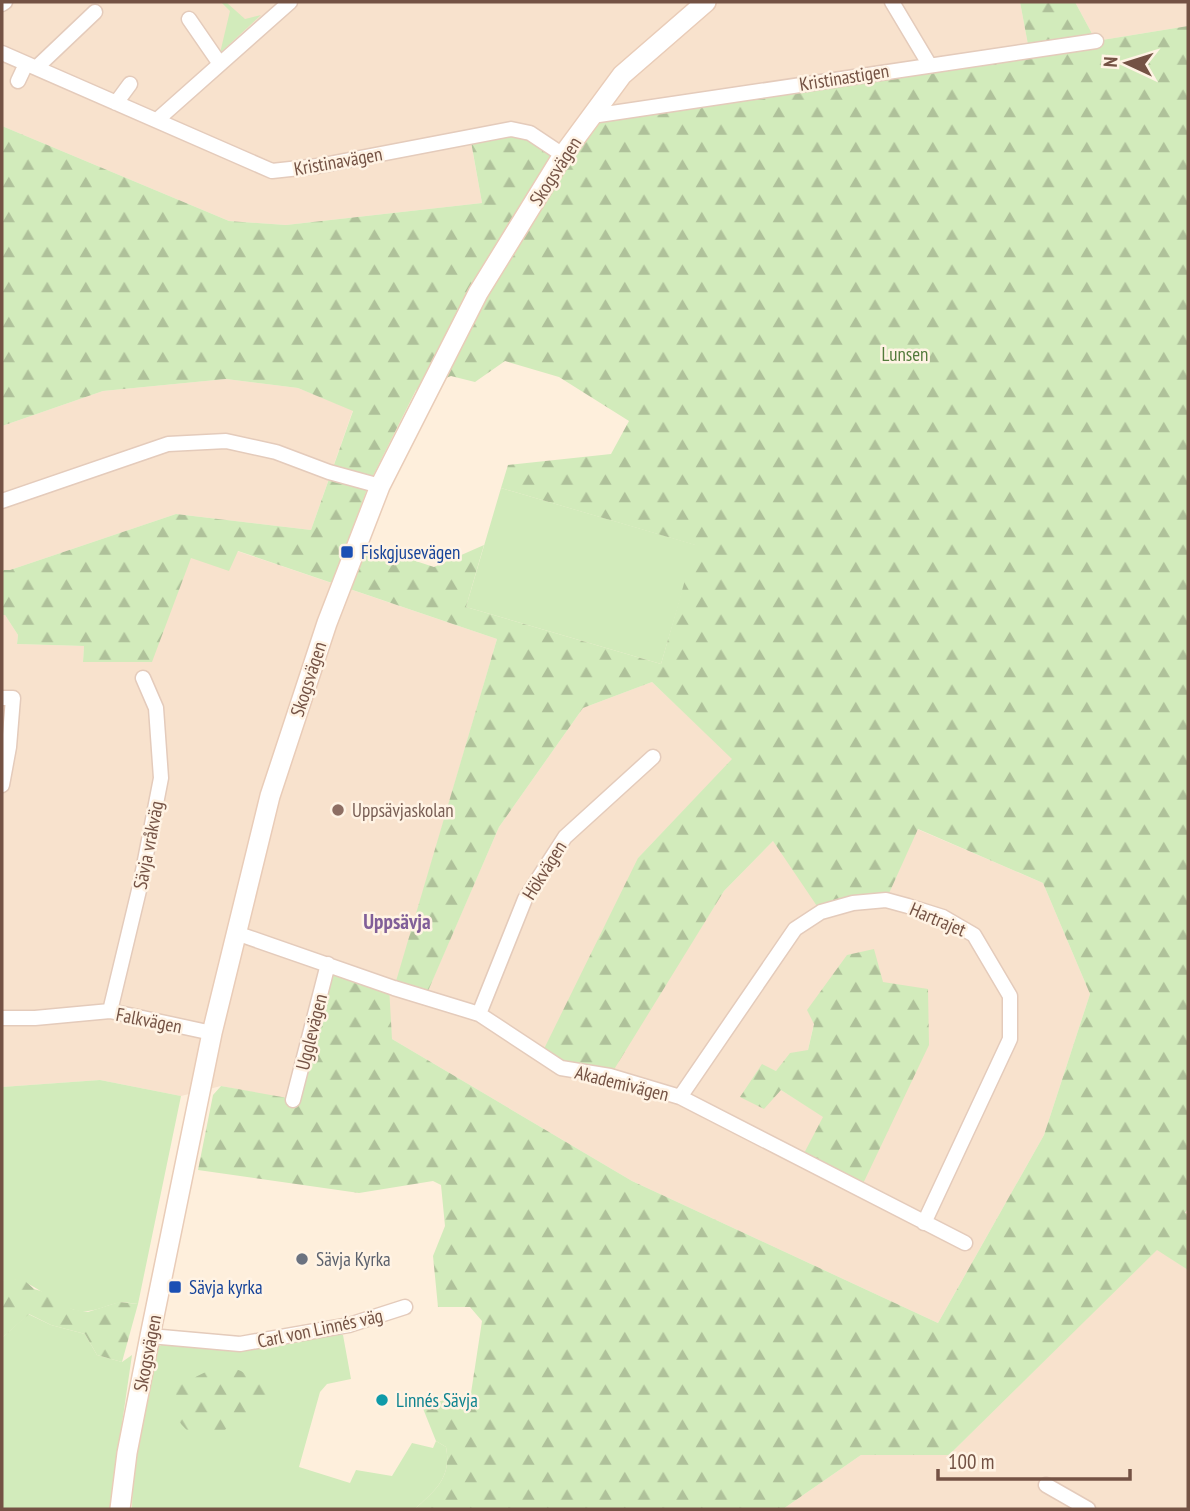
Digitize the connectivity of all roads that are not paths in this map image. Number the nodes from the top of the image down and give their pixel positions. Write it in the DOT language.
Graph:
graph roads {
  1 [pos="290,2"];
  2 [pos="706,2"];
  3 [pos="892,2"];
  4 [pos="95,12"];
  5 [pos="189,19"];
  6 [pos="1096,41"];
  7 [pos="2,53"];
  8 [pos="220,64"];
  9 [pos="929,64"];
  10 [pos="31,66"];
  11 [pos="18,81"];
  12 [pos="130,84"];
  13 [pos="117,103"];
  14 [pos="592,116"];
  15 [pos="157,120"];
  16 [pos="563,155"];
  17 [pos="380,486"];
  18 [pos="2,501"];
  19 [pos="143,678"];
  20 [pos="2,698"];
  21 [pos="653,757"];
  22 [pos="2,785"];
  23 [pos="236,933"];
  24 [pos="328,964"];
  25 [pos="110,1012"];
  26 [pos="479,1014"];
  27 [pos="2,1018"];
  28 [pos="212,1033"];
  29 [pos="680,1097"];
  30 [pos="293,1100"];
  31 [pos="924,1223"];
  32 [pos="965,1243"];
  33 [pos="405,1307"];
  34 [pos="150,1336"];
  35 [pos="127,1454"];
  36 [pos="1046,1485"];
  37 [pos="120,1509"];
  38 [pos="127,1509"];
  39 [pos="1088,1509"];
  1 -- 8 [label="street"];
  2 -- 14 [label="street, Skogsvägen"];
  3 -- 9 [label="street"];
  4 -- 10 [label="street"];
  5 -- 8 [label="street"];
  6 -- 9 [label="street, Kristinastigen"];
  7 -- 10 [label="street, Kristinavägen"];
  8 -- 15 [label="street"];
  9 -- 14 [label="street, Kristinastigen"];
  10 -- 11 [label="street"];
  10 -- 13 [label="street, Kristinavägen"];
  12 -- 13 [label="street"];
  13 -- 15 [label="street, Kristinavägen"];
  14 -- 16 [label="street, Skogsvägen"];
  15 -- 16 [label="street, Kristinavägen"];
  16 -- 17 [label="street, Skogsvägen"];
  17 -- 18 [label="street"];
  17 -- 23 [label="street, Skogsvägen"];
  19 -- 25 [label="street, Sävja vråkväg"];
  20 -- 22 [label="street"];
  21 -- 26 [label="street, Hökvägen"];
  23 -- 24 [label="street, Akademivägen"];
  23 -- 28 [label="street, Skogsvägen"];
  24 -- 26 [label="street, Akademivägen"];
  24 -- 30 [label="street, Ugglevägen"];
  25 -- 27 [label="street, Falkvägen"];
  25 -- 28 [label="street, Falkvägen"];
  26 -- 29 [label="street, Akademivägen"];
  28 -- 34 [label="street, Skogsvägen"];
  29 -- 31 [label="street, Akademivägen"];
  29 -- 31 [label="street, Hartrajet"];
  31 -- 32 [label="street, Akademivägen"];
  33 -- 34 [label="street, Carl von Linnés väg"];
  34 -- 35 [label="street, Skogsvägen"];
  35 -- 37 [label="street, Skogsvägen"];
  35 -- 38 [label="street, Skogsvägen"];
  36 -- 39 [label="street"];
}
